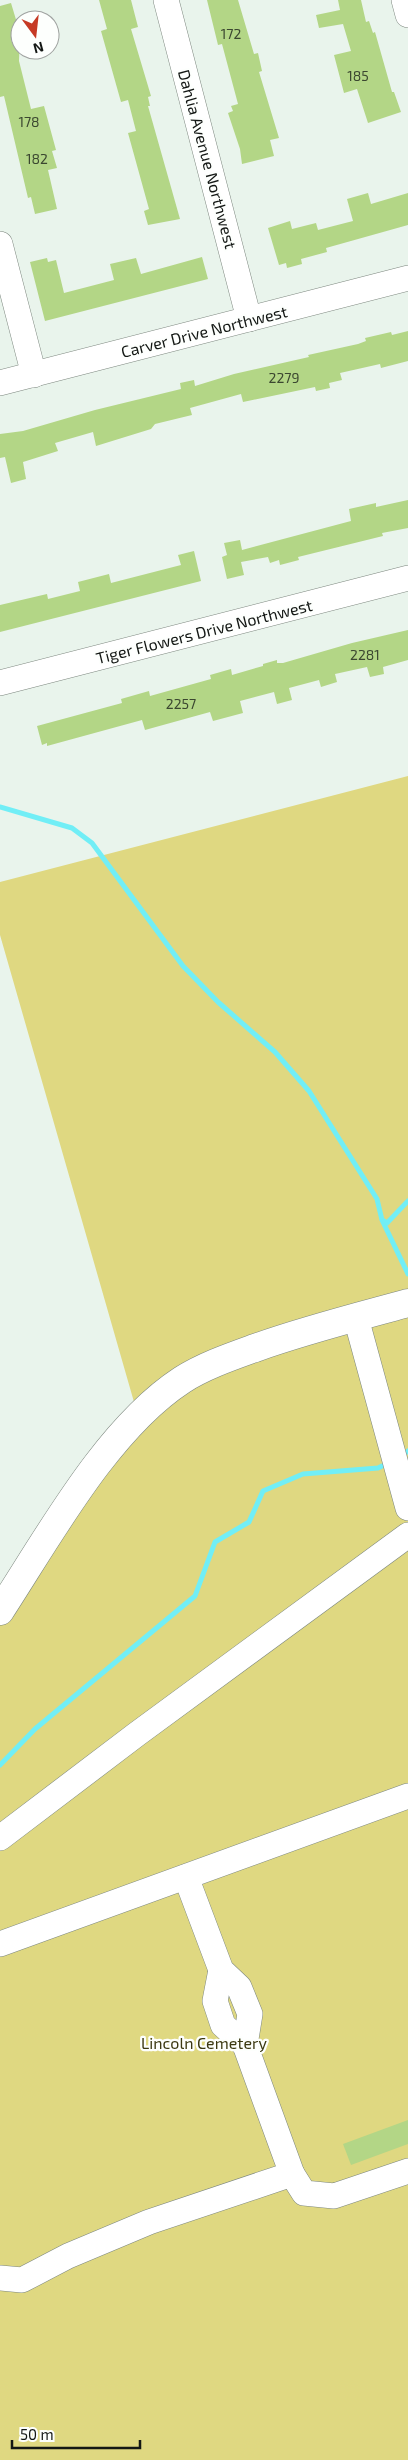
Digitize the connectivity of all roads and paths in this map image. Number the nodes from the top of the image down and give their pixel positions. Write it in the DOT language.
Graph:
graph roads {
  1 [pos="166,0"];
  2 [pos="404,0"];
  3 [pos="408,15"];
  4 [pos="0,244"];
  5 [pos="408,278"];
  6 [pos="249,319"];
  7 [pos="34,374"];
  8 [pos="0,383"];
  9 [pos="408,578"];
  10 [pos="0,683"];
  11 [pos="408,1303"];
  12 [pos="356,1318"];
  13 [pos="408,1508"];
  14 [pos="408,1535"];
  15 [pos="0,1611"];
  16 [pos="408,1796"];
  17 [pos="0,1838"];
  18 [pos="186,1876"];
  19 [pos="0,1944"];
  20 [pos="408,2172"];
  21 [pos="292,2174"];
  22 [pos="0,2278"];
  1 -- 6 [label="street, Dahlia Avenue Northwest"];
  2 -- 3 [label="street"];
  4 -- 7 [label="street"];
  5 -- 6 [label="street, Carver Drive Northwest"];
  6 -- 7 [label="street, Carver Drive Northwest"];
  7 -- 8 [label="street, Carver Drive Northwest"];
  9 -- 10 [label="street, Tiger Flowers Drive Northwest"];
  11 -- 12 [label="main road"];
  12 -- 13 [label="street"];
  12 -- 15 [label="main road"];
  14 -- 17 [label="street"];
  16 -- 18 [label="street"];
  18 -- 19 [label="street"];
  18 -- 21 [label="street"];
  20 -- 21 [label="street"];
  21 -- 22 [label="street"];
}
